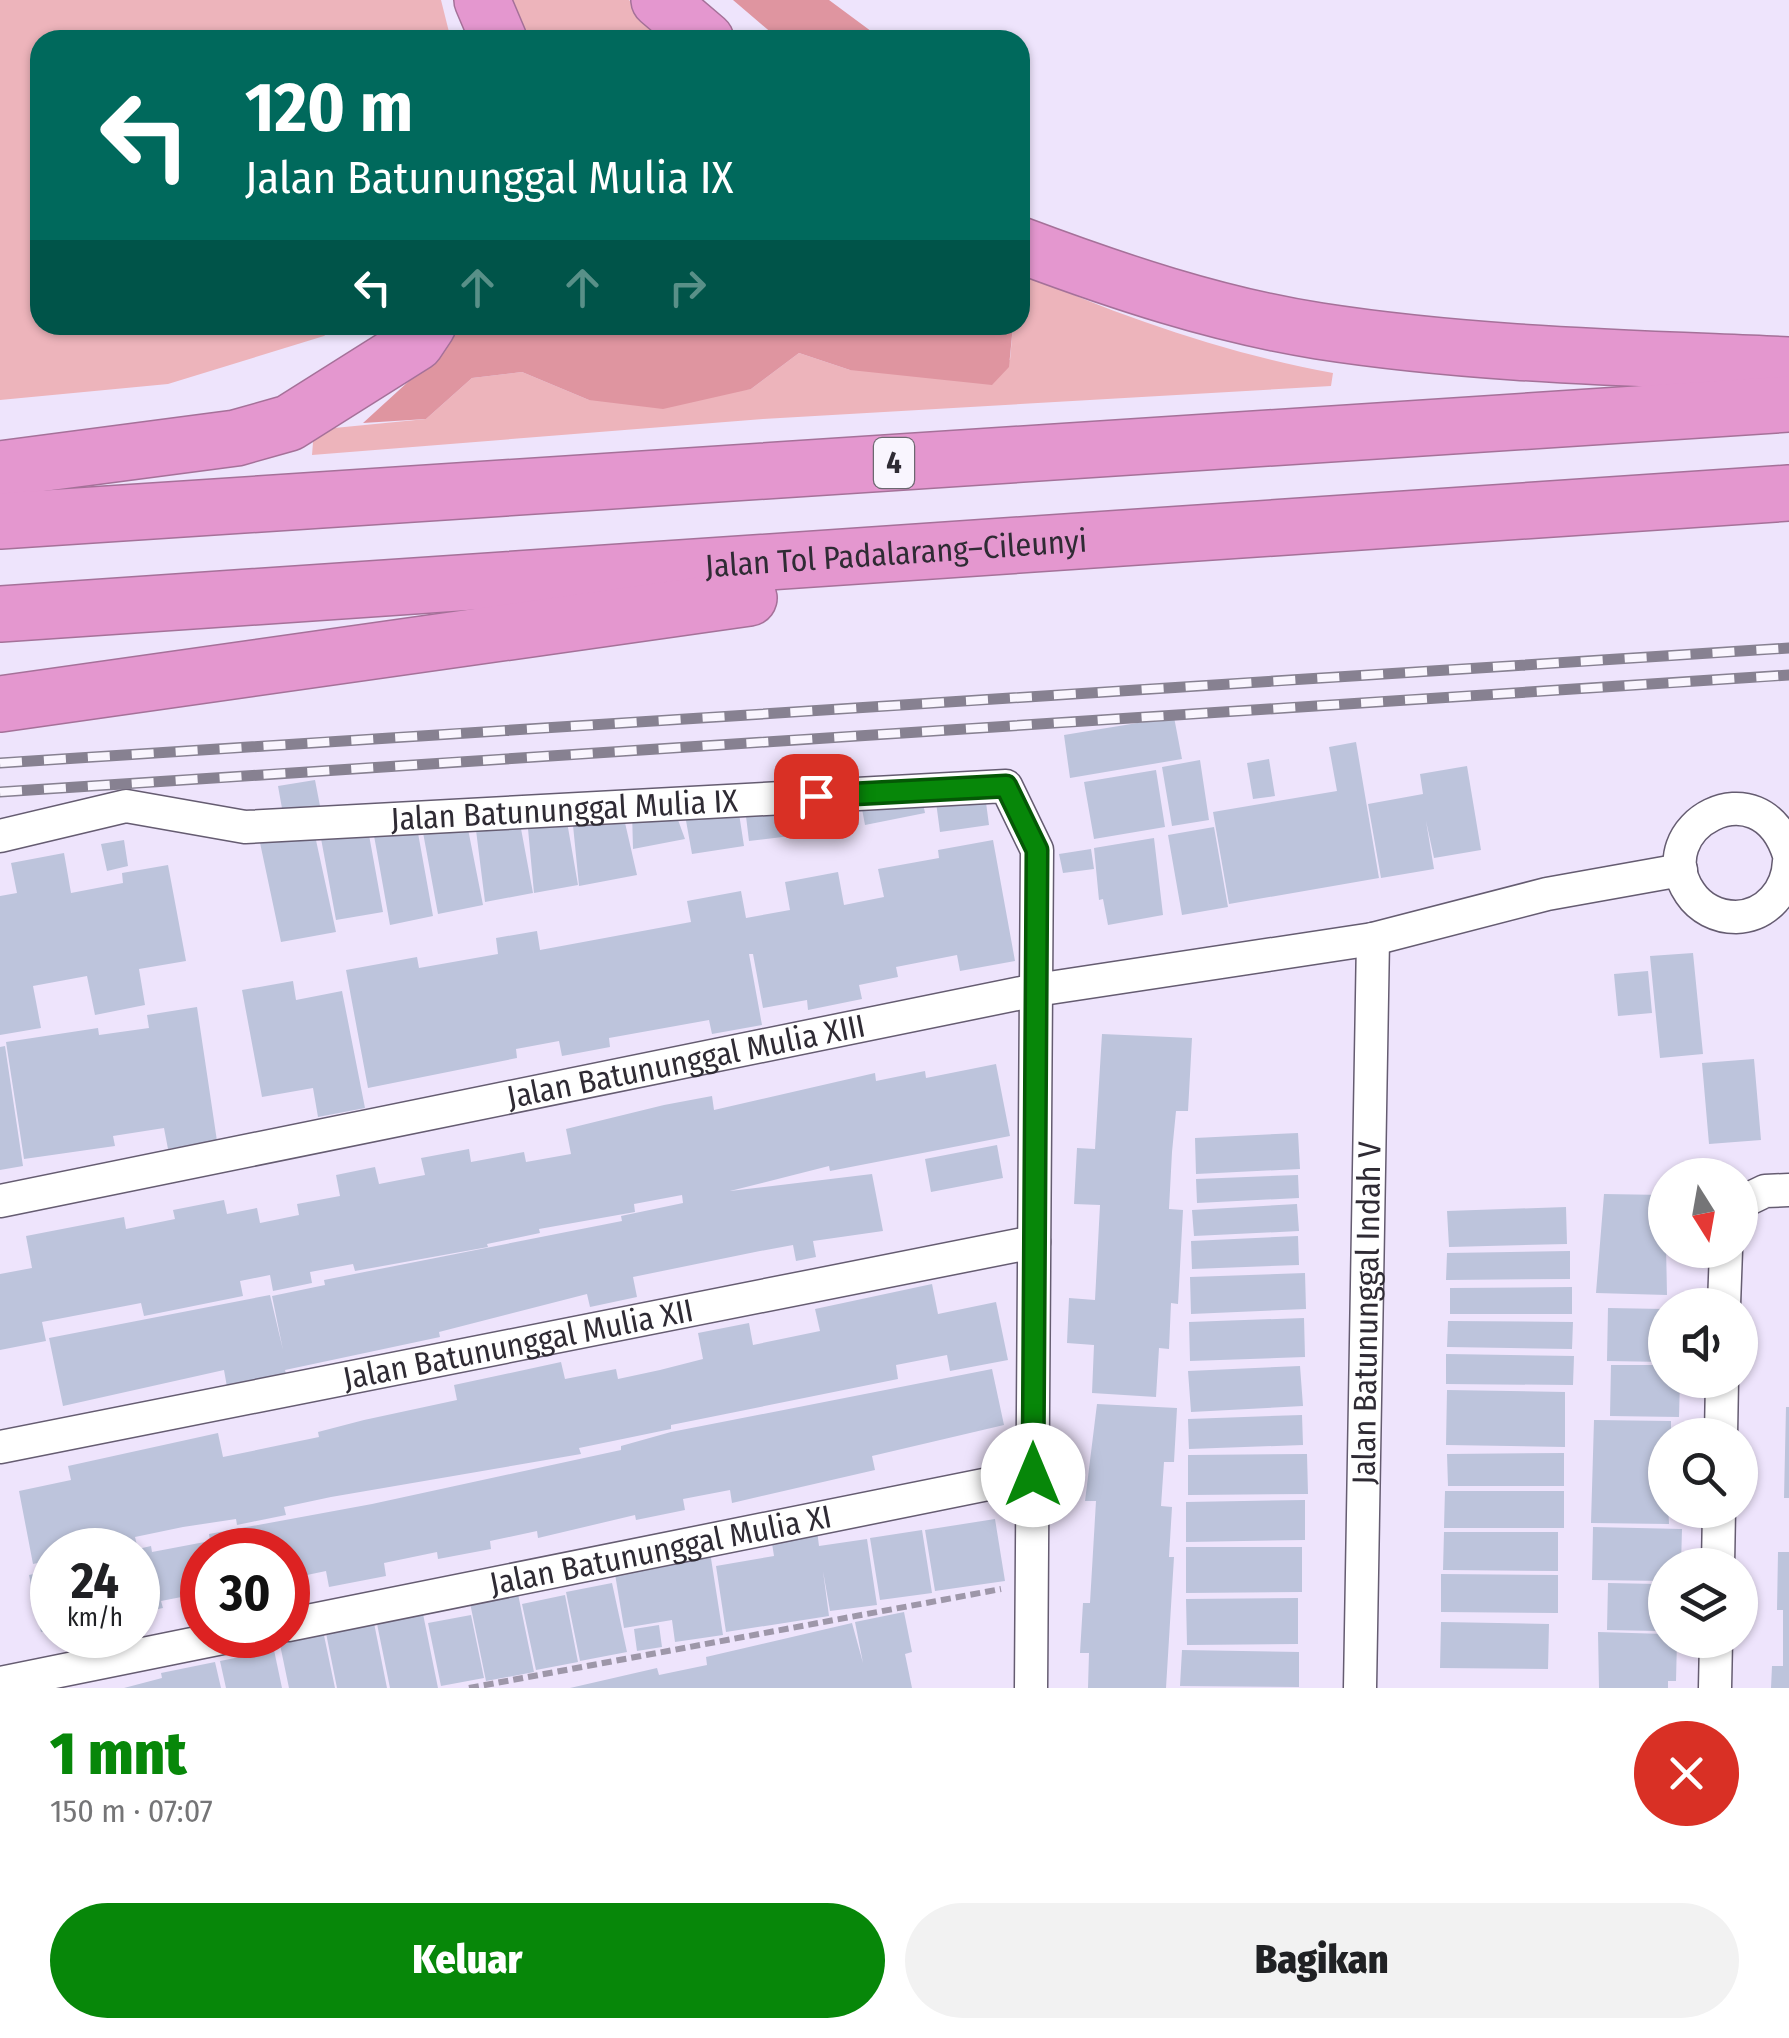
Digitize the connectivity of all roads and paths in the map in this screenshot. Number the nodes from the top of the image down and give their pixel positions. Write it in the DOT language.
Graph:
graph roads {
  1 [pos="482,0"];
  2 [pos="659,0"];
  3 [pos="495,30"];
  4 [pos="694,30"];
  5 [pos="1030,249"];
  6 [pos="421,335"];
  7 [pos="1789,365"];
  8 [pos="1789,404"];
  9 [pos="0,470"];
  10 [pos="1789,493"];
  11 [pos="0,521"];
  12 [pos="972,550"];
  13 [pos="0,614"];
  14 [pos="0,704"];
  15 [pos="0,836"];
  16 [pos="1789,858"];
  17 [pos="1681,870"];
  18 [pos="1373,939"];
  19 [pos="1036,990"];
  20 [pos="1789,1190"];
  21 [pos="1758,1195"];
  22 [pos="0,1202"];
  23 [pos="1034,1242"];
  24 [pos="0,1447"];
  25 [pos="1033,1475"];
  26 [pos="1032,1583"];
  27 [pos="310,1621"];
  28 [pos="180,1647"];
  29 [pos="1716,1658"];
  30 [pos="0,1683"];
  31 [pos="469,1688"];
  32 [pos="1031,1688"];
  33 [pos="1360,1688"];
  34 [pos="1715,1688"];
  1 -- 3 [label="highway"];
  2 -- 4 [label="highway"];
  5 -- 7 [label="highway"];
  6 -- 9 [label="highway"];
  8 -- 11 [label="highway, 4"];
  10 -- 12 [label="highway, Jalan Tol Padalarang–Cileunyi"];
  12 -- 13 [label="highway, Jalan Tol Padalarang–Cileunyi"];
  12 -- 14 [label="highway"];
  15 -- 19 [label="street, Jalan Batununggal Mulia IX"];
  16 -- 17 [label="street"];
  16 -- 17 [label="street"];
  17 -- 18 [label="street, Jalan Batununggal Mulia XIII"];
  18 -- 19 [label="street, Jalan Batununggal Mulia XIII"];
  18 -- 33 [label="street, Jalan Batununggal Indah V"];
  19 -- 22 [label="street, Jalan Batununggal Mulia XIII"];
  19 -- 23 [label="street, Jalan Batununggal Mulia IX"];
  20 -- 21 [label="street"];
  23 -- 24 [label="street, Jalan Batununggal Mulia XII"];
  23 -- 25 [label="street, Jalan Batununggal Mulia IX"];
  25 -- 26 [label="street, Jalan Batununggal Mulia IX"];
  25 -- 27 [label="street, Jalan Batununggal Mulia XI"];
  26 -- 31 [label="path"];
  26 -- 32 [label="street, Jalan Batununggal Mulia IX"];
  28 -- 30 [label="street"];
  29 -- 34 [label="street"];
}
